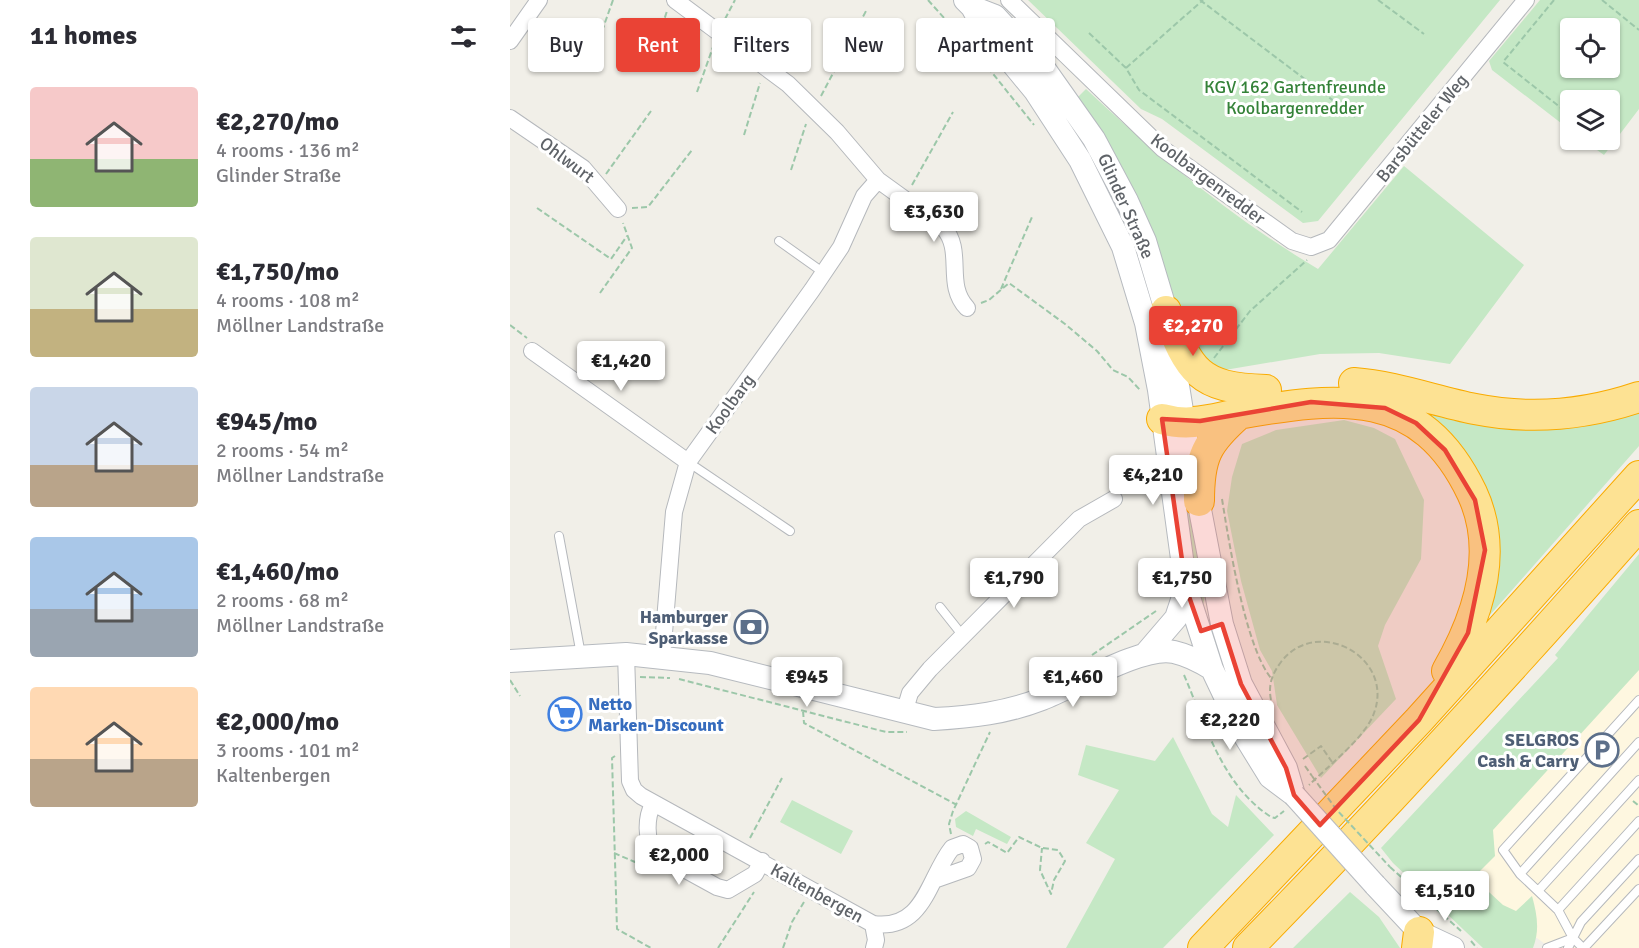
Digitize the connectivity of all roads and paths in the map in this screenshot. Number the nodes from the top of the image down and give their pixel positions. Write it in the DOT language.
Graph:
graph roads {
  1 [pos="613,0"];
  2 [pos="735,0"];
  3 [pos="928,0"];
  4 [pos="1009,0"];
  5 [pos="1201,0"];
  6 [pos="1378,0"];
  7 [pos="1526,0"];
  8 [pos="1554,0"];
  9 [pos="1602,0"];
  10 [pos="969,3"];
  11 [pos="671,5"];
  12 [pos="535,6"];
  13 [pos="866,11"];
  14 [pos="548,18"];
  15 [pos="725,18"];
  16 [pos="604,28"];
  17 [pos="712,29"];
  18 [pos="1639,30"];
  19 [pos="1089,33"];
  20 [pos="512,34"];
  21 [pos="1424,34"];
  22 [pos="712,49"];
  23 [pos="1126,68"];
  24 [pos="764,72"];
  25 [pos="773,72"];
  26 [pos="697,92"];
  27 [pos="1560,107"];
  28 [pos="813,108"];
  29 [pos="651,111"];
  30 [pos="954,112"];
  31 [pos="1355,117"];
  32 [pos="510,118"];
  33 [pos="1034,125"];
  34 [pos="744,135"];
  35 [pos="692,150"];
  36 [pos="791,170"];
  37 [pos="878,180"];
  38 [pos="599,184"];
  39 [pos="904,200"];
  40 [pos="537,208"];
  41 [pos="618,208"];
  42 [pos="1302,212"];
  43 [pos="1032,217"];
  44 [pos="627,235"];
  45 [pos="779,241"];
  46 [pos="1311,247"];
  47 [pos="824,273"];
  48 [pos="1000,291"];
  49 [pos="600,293"];
  50 [pos="967,308"];
  51 [pos="1166,311"];
  52 [pos="532,351"];
  53 [pos="1210,365"];
  54 [pos="1140,382"];
  55 [pos="1266,390"];
  56 [pos="1639,397"];
  57 [pos="1239,414"];
  58 [pos="1176,417"];
  59 [pos="688,462"];
  60 [pos="1639,476"];
  61 [pos="1210,498"];
  62 [pos="1114,499"];
  63 [pos="1639,525"];
  64 [pos="790,531"];
  65 [pos="559,536"];
  66 [pos="1186,588"];
  67 [pos="1160,605"];
  68 [pos="940,608"];
  69 [pos="1156,611"];
  70 [pos="1211,627"];
  71 [pos="1166,634"];
  72 [pos="963,636"];
  73 [pos="626,654"];
  74 [pos="581,656"];
  75 [pos="1089,656"];
  76 [pos="662,657"];
  77 [pos="510,661"];
  78 [pos="1212,669"];
  79 [pos="510,680"];
  80 [pos="520,696"];
  81 [pos="1377,700"];
  82 [pos="1639,700"];
  83 [pos="803,710"];
  84 [pos="904,713"];
  85 [pos="1419,720"];
  86 [pos="990,732"];
  87 [pos="1639,742"];
  88 [pos="629,752"];
  89 [pos="1301,760"];
  90 [pos="1332,762"];
  91 [pos="1312,776"];
  92 [pos="782,778"];
  93 [pos="1639,780"];
  94 [pos="1294,795"];
  95 [pos="653,804"];
  96 [pos="957,805"];
  97 [pos="1639,821"];
  98 [pos="650,847"];
  99 [pos="952,848"];
  100 [pos="1042,848"];
  101 [pos="743,852"];
  102 [pos="614,853"];
  103 [pos="972,853"];
  104 [pos="1639,860"];
  105 [pos="758,867"];
  106 [pos="1520,874"];
  107 [pos="934,880"];
  108 [pos="1306,888"];
  109 [pos="1639,889"];
  110 [pos="812,890"];
  111 [pos="1538,891"];
  112 [pos="1558,910"];
  113 [pos="873,924"];
  114 [pos="1573,938"];
  115 [pos="1422,943"];
  116 [pos="651,948"];
  117 [pos="718,948"];
  118 [pos="783,948"];
  119 [pos="873,948"];
  120 [pos="1203,948"];
  121 [pos="1248,948"];
  122 [pos="1264,948"];
  123 [pos="1453,948"];
  124 [pos="1477,948"];
  125 [pos="1547,948"];
  126 [pos="1568,948"];
  127 [pos="1584,948"];
  1 -- 16 [label="path"];
  2 -- 15 [label="path"];
  3 -- 33 [label="path"];
  4 -- 46 [label="street, Koolbargenredder"];
  5 -- 23 [label="path"];
  5 -- 31 [label="path"];
  6 -- 21 [label="path"];
  7 -- 46 [label="street, Barsbütteler Weg"];
  8 -- 27 [label="path"];
  9 -- 18 [label="path"];
  10 -- 51 [label="main road, Glinder Straße"];
  10 -- 58 [label="main road, Glinder Straße"];
  11 -- 17 [label="street"];
  12 -- 14 [label="path"];
  12 -- 20 [label="street"];
  13 -- 28 [label="path"];
  19 -- 23 [label="path"];
  22 -- 26 [label="path"];
  23 -- 42 [label="path"];
  24 -- 34 [label="path"];
  25 -- 28 [label="street"];
  28 -- 36 [label="path"];
  28 -- 37 [label="street"];
  29 -- 38 [label="path"];
  30 -- 39 [label="path"];
  32 -- 38 [label="street, Ohlwurt"];
  35 -- 41 [label="path"];
  37 -- 39 [label="street"];
  37 -- 47 [label="street, Koolbarg"];
  38 -- 41 [label="street, Ohlwurt"];
  39 -- 50 [label="street"];
  40 -- 44 [label="path"];
  41 -- 44 [label="path"];
  43 -- 48 [label="path"];
  44 -- 49 [label="path"];
  45 -- 47 [label="lane"];
  46 -- 53 [label="path"];
  47 -- 59 [label="street, Koolbarg"];
  48 -- 50 [label="path"];
  48 -- 54 [label="path"];
  51 -- 55 [label="highway"];
  51 -- 58 [label="main road, Glinder Straße"];
  52 -- 59 [label="street"];
  55 -- 56 [label="highway"];
  55 -- 58 [label="highway"];
  57 -- 58 [label="highway"];
  57 -- 61 [label="highway"];
  57 -- 85 [label="highway"];
  58 -- 61 [label="main road, Glinder Straße"];
  58 -- 66 [label="main road, Glinder Straße"];
  59 -- 64 [label="lane"];
  59 -- 76 [label="street, Koolbarg"];
  60 -- 85 [label="highway"];
  61 -- 70 [label="main road, Glinder Straße"];
  61 -- 81 [label="path"];
  62 -- 72 [label="street"];
  63 -- 108 [label="highway"];
  65 -- 74 [label="lane"];
  66 -- 70 [label="main road, Glinder Straße"];
  66 -- 71 [label="main road"];
  67 -- 69 [label="path"];
  68 -- 72 [label="lane"];
  69 -- 71 [label="path"];
  69 -- 75 [label="path"];
  70 -- 71 [label="main road"];
  70 -- 78 [label="main road, Glinder Straße"];
  70 -- 94 [label="main road, Glinder Straße"];
  71 -- 78 [label="main road"];
  71 -- 84 [label="main road"];
  72 -- 84 [label="street"];
  73 -- 74 [label="main road"];
  73 -- 76 [label="main road"];
  73 -- 88 [label="street, Kaltenbergen"];
  74 -- 77 [label="main road"];
  76 -- 84 [label="main road"];
  78 -- 94 [label="main road, Glinder Straße"];
  79 -- 80 [label="path"];
  82 -- 106 [label="lane"];
  83 -- 96 [label="path"];
  85 -- 120 [label="highway"];
  86 -- 96 [label="path"];
  87 -- 106 [label="lane"];
  88 -- 95 [label="street, Kaltenbergen"];
  88 -- 102 [label="path"];
  89 -- 90 [label="path"];
  91 -- 124 [label="path, bridge"];
  92 -- 101 [label="path"];
  93 -- 111 [label="lane"];
  94 -- 115 [label="main road, Glinder Straße, bridge"];
  95 -- 98 [label="street"];
  95 -- 101 [label="street, Kaltenbergen"];
  96 -- 99 [label="path"];
  97 -- 112 [label="lane"];
  98 -- 102 [label="path"];
  98 -- 105 [label="street, Kaltenbergen"];
  99 -- 103 [label="street"];
  99 -- 107 [label="street, Kaltenbergen"];
  100 -- 100 [label="path"];
  100 -- 103 [label="path"];
  101 -- 105 [label="street, Kaltenbergen"];
  102 -- 116 [label="path"];
  103 -- 107 [label="street"];
  104 -- 114 [label="lane"];
  105 -- 110 [label="street, Kaltenbergen"];
  105 -- 117 [label="path"];
  106 -- 111 [label="lane"];
  107 -- 113 [label="street, Kaltenbergen"];
  108 -- 121 [label="highway"];
  108 -- 122 [label="highway"];
  109 -- 127 [label="lane"];
  110 -- 113 [label="street, Kaltenbergen"];
  110 -- 118 [label="path"];
  111 -- 112 [label="lane"];
  112 -- 114 [label="lane"];
  113 -- 119 [label="street, Kaltenbergen"];
  114 -- 125 [label="lane"];
  114 -- 126 [label="lane"];
  114 -- 127 [label="lane"];
  115 -- 123 [label="main road, Glinder Straße"];
}
